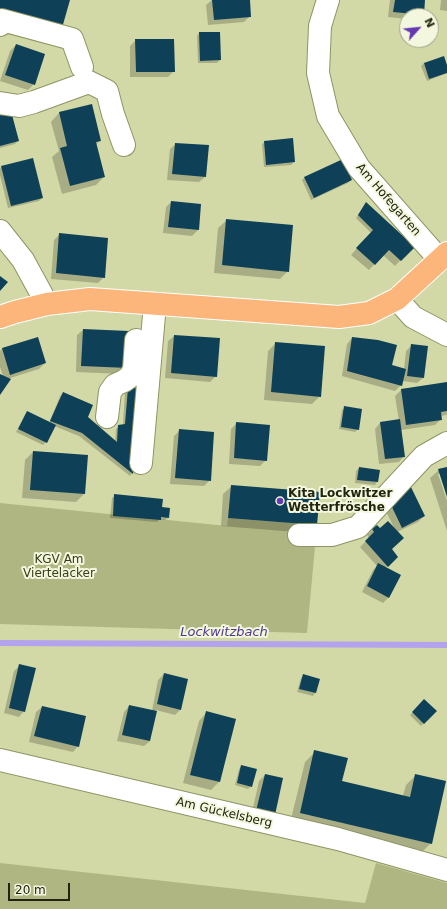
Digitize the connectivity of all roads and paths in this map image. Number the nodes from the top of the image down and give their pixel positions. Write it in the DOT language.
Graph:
graph roads {
  1 [pos="328,0"];
  2 [pos="0,26"];
  3 [pos="82,67"];
  4 [pos="0,103"];
  5 [pos="124,145"];
  6 [pos="0,232"];
  7 [pos="443,256"];
  8 [pos="397,299"];
  9 [pos="147,303"];
  10 [pos="47,304"];
  11 [pos="0,318"];
  12 [pos="447,335"];
  13 [pos="107,417"];
  14 [pos="447,443"];
  15 [pos="141,463"];
  16 [pos="299,535"];
  17 [pos="0,760"];
  18 [pos="447,870"];
  1 -- 7 [label="street, Am Hofegarten"];
  2 -- 3 [label="street"];
  4 -- 5 [label="street"];
  6 -- 10 [label="street"];
  7 -- 8 [label="main road"];
  8 -- 9 [label="main road"];
  8 -- 12 [label="street"];
  9 -- 10 [label="main road"];
  9 -- 13 [label="street"];
  9 -- 15 [label="street"];
  10 -- 11 [label="main road"];
  14 -- 16 [label="street"];
  17 -- 18 [label="street, Am Gückelsberg"];
}
